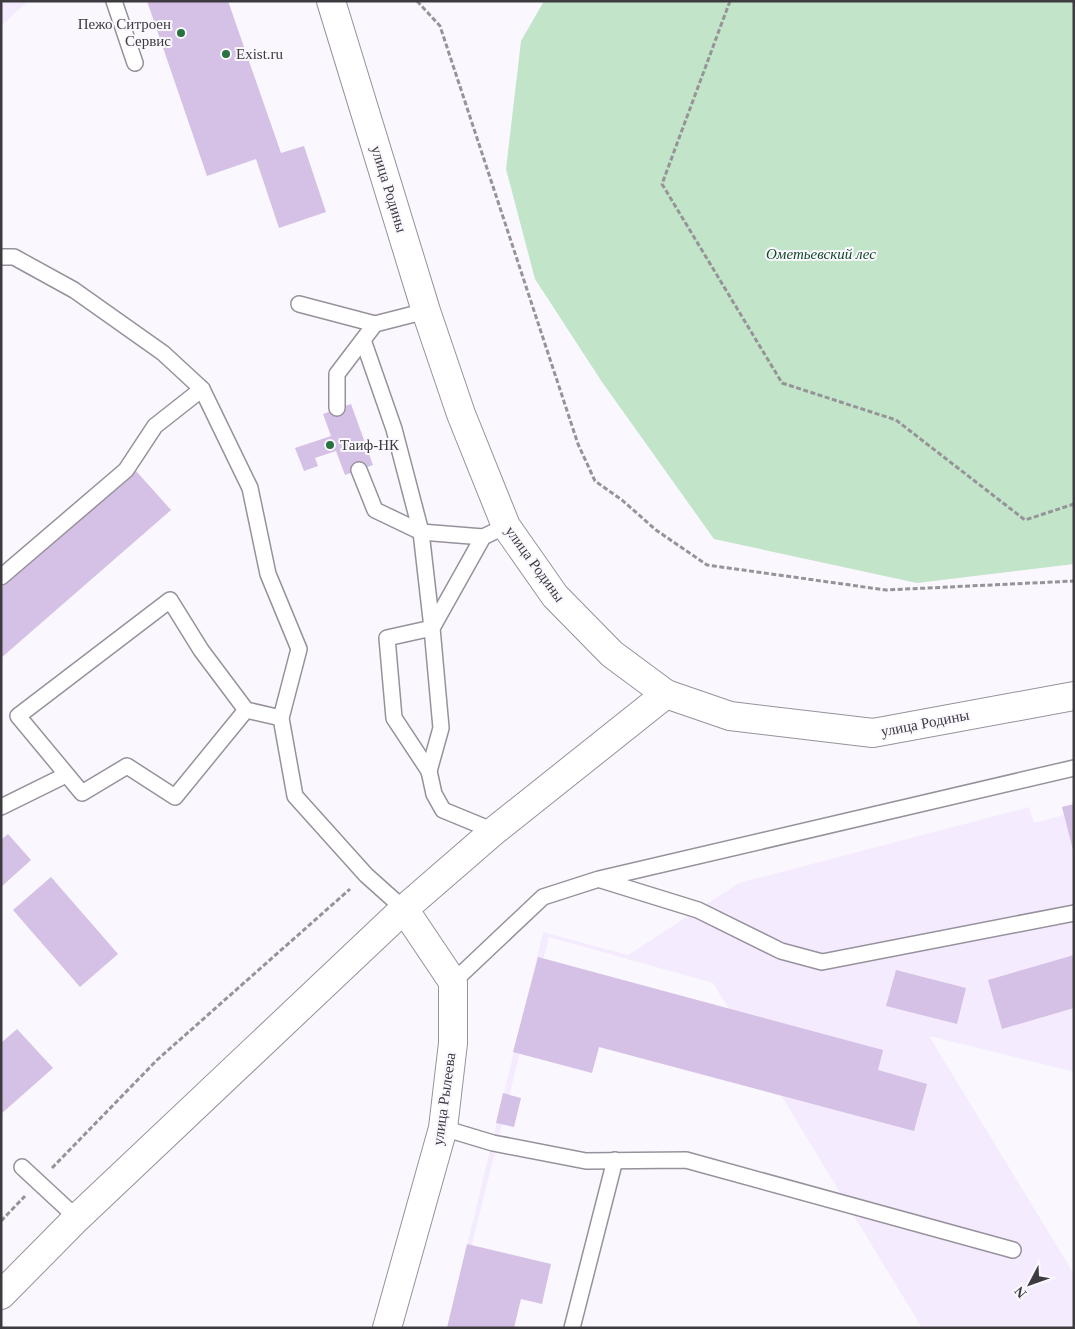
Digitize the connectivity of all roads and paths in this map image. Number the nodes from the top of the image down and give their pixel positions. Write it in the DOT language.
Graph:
graph roads {
  1 [pos="114,1"];
  2 [pos="331,1"];
  3 [pos="417,1"];
  4 [pos="730,1"];
  5 [pos="134,63"];
  6 [pos="1,257"];
  7 [pos="299,304"];
  8 [pos="426,311"];
  9 [pos="374,324"];
  10 [pos="364,340"];
  11 [pos="202,389"];
  12 [pos="337,408"];
  13 [pos="359,470"];
  14 [pos="1074,504"];
  15 [pos="494,531"];
  16 [pos="421,532"];
  17 [pos="1,577"];
  18 [pos="1074,582"];
  19 [pos="432,628"];
  20 [pos="666,694"];
  21 [pos="1074,696"];
  22 [pos="246,710"];
  23 [pos="281,718"];
  24 [pos="1074,768"];
  25 [pos="429,771"];
  26 [pos="66,774"];
  27 [pos="1,807"];
  28 [pos="494,831"];
  29 [pos="366,875"];
  30 [pos="599,879"];
  31 [pos="404,909"];
  32 [pos="1074,913"];
  33 [pos="453,982"];
  34 [pos="443,1128"];
  35 [pos="615,1160"];
  36 [pos="22,1167"];
  37 [pos="38,1184"];
  38 [pos="77,1218"];
  39 [pos="1,1220"];
  40 [pos="1013,1250"];
  41 [pos="1,1296"];
  42 [pos="388,1328"];
  43 [pos="572,1328"];
  1 -- 5 [label="lane"];
  2 -- 8 [label="street, улица Родины"];
  3 -- 18 [label="path"];
  4 -- 14 [label="path"];
  6 -- 11 [label="lane"];
  7 -- 9 [label="lane"];
  8 -- 9 [label="lane"];
  8 -- 15 [label="street, улица Родины"];
  9 -- 10 [label="lane"];
  10 -- 12 [label="lane"];
  10 -- 16 [label="lane"];
  11 -- 17 [label="lane"];
  11 -- 23 [label="lane"];
  13 -- 16 [label="lane"];
  15 -- 16 [label="lane"];
  15 -- 19 [label="lane"];
  15 -- 20 [label="street, улица Родины"];
  16 -- 19 [label="lane"];
  19 -- 25 [label="lane"];
  19 -- 25 [label="lane"];
  20 -- 21 [label="street, улица Родины"];
  20 -- 28 [label="street"];
  22 -- 23 [label="lane"];
  22 -- 26 [label="lane"];
  22 -- 26 [label="lane"];
  23 -- 29 [label="lane"];
  24 -- 30 [label="lane"];
  25 -- 28 [label="lane"];
  26 -- 27 [label="lane"];
  28 -- 31 [label="street"];
  29 -- 31 [label="lane"];
  29 -- 37 [label="path"];
  30 -- 32 [label="lane"];
  30 -- 33 [label="lane"];
  31 -- 33 [label="street"];
  31 -- 38 [label="street"];
  33 -- 34 [label="street, улица Рылеева"];
  34 -- 35 [label="lane"];
  34 -- 42 [label="street, улица Рылеева"];
  35 -- 40 [label="lane"];
  35 -- 43 [label="lane"];
  36 -- 37 [label="lane"];
  37 -- 38 [label="lane"];
  37 -- 39 [label="path"];
  38 -- 41 [label="street"];
}
